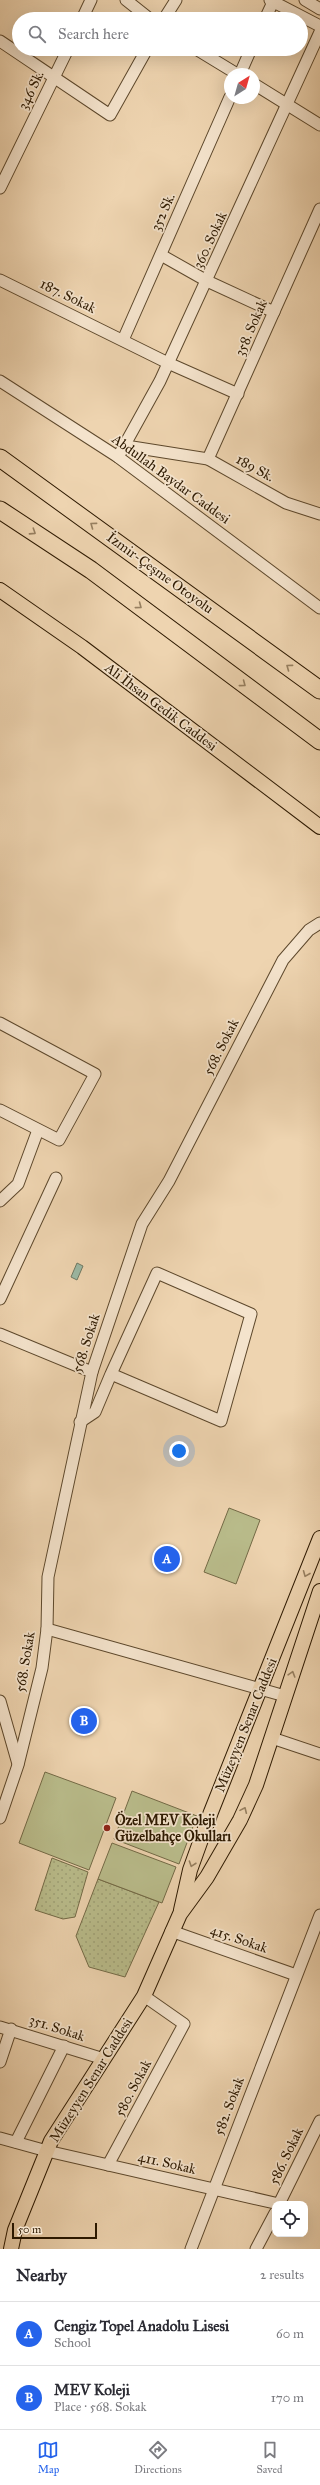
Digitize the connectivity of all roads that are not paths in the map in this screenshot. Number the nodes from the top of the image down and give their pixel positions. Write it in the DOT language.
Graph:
graph roads {
  1 [pos="92,0"];
  2 [pos="126,0"];
  3 [pos="176,0"];
  4 [pos="305,0"];
  5 [pos="272,1"];
  6 [pos="320,9"];
  7 [pos="86,12"];
  8 [pos="141,12"];
  9 [pos="168,12"];
  10 [pos="268,12"];
  11 [pos="293,12"];
  12 [pos="308,20"];
  13 [pos="320,26"];
  14 [pos="320,32"];
  15 [pos="0,41"];
  16 [pos="12,49"];
  17 [pos="22,56"];
  18 [pos="65,56"];
  19 [pos="143,56"];
  20 [pos="207,56"];
  21 [pos="248,56"];
  22 [pos="227,68"];
  23 [pos="243,68"];
  24 [pos="54,78"];
  25 [pos="260,88"];
  26 [pos="227,104"];
  27 [pos="288,105"];
  28 [pos="320,125"];
  29 [pos="0,188"];
  30 [pos="320,209"];
  31 [pos="161,255"];
  32 [pos="0,280"];
  33 [pos="207,281"];
  34 [pos="274,312"];
  35 [pos="123,340"];
  36 [pos="168,363"];
  37 [pos="0,381"];
  38 [pos="238,394"];
  39 [pos="126,446"];
  40 [pos="118,457"];
  41 [pos="0,458"];
  42 [pos="208,459"];
  43 [pos="0,510"];
  44 [pos="320,514"];
  45 [pos="0,590"];
  46 [pos="320,608"];
  47 [pos="320,690"];
  48 [pos="320,741"];
  49 [pos="320,827"];
  50 [pos="320,923"];
  51 [pos="0,1023"];
  52 [pos="0,1110"];
  53 [pos="38,1130"];
  54 [pos="56,1178"];
  55 [pos="0,1201"];
  56 [pos="0,1300"];
  57 [pos="0,1334"];
  58 [pos="92,1372"];
  59 [pos="111,1374"];
  60 [pos="80,1422"];
  61 [pos="320,1538"];
  62 [pos="320,1591"];
  63 [pos="314,1621"];
  64 [pos="47,1629"];
  65 [pos="260,1688"];
  66 [pos="285,1696"];
  67 [pos="0,1701"];
  68 [pos="272,1738"];
  69 [pos="320,1754"];
  70 [pos="18,1765"];
  71 [pos="0,1818"];
  72 [pos="180,1914"];
  73 [pos="320,1915"];
  74 [pos="171,1931"];
  75 [pos="296,1975"];
  76 [pos="144,1996"];
  77 [pos="5,2028"];
  78 [pos="64,2046"];
  79 [pos="104,2059"];
  80 [pos="0,2062"];
  81 [pos="320,2121"];
  82 [pos="0,2138"];
  83 [pos="16,2142"];
  84 [pos="47,2151"];
  85 [pos="108,2165"];
  86 [pos="214,2189"];
  87 [pos="280,2201"];
  88 [pos="272,2202"];
  89 [pos="272,2219"];
  90 [pos="12,2249"];
  91 [pos="191,2249"];
  92 [pos="256,2249"];
  1 -- 7 [label="street"];
  2 -- 8 [label="street"];
  3 -- 9 [label="street"];
  4 -- 6 [label="street"];
  5 -- 10 [label="street"];
  5 -- 11 [label="street"];
  12 -- 13 [label="street"];
  14 -- 27 [label="street, 360. Sokak"];
  15 -- 16 [label="street"];
  17 -- 24 [label="street"];
  18 -- 24 [label="street, 346 Sk."];
  19 -- 24 [label="street"];
  20 -- 22 [label="street"];
  21 -- 23 [label="street"];
  24 -- 29 [label="street, 346 Sk."];
  25 -- 27 [label="street"];
  26 -- 31 [label="street, 352 Sk."];
  27 -- 28 [label="street"];
  27 -- 33 [label="street, 360. Sokak"];
  30 -- 34 [label="street, 358. Sokak"];
  31 -- 33 [label="street"];
  31 -- 35 [label="street, 352 Sk."];
  32 -- 35 [label="street, 187. Sokak"];
  33 -- 34 [label="street"];
  33 -- 36 [label="street, 360. Sokak"];
  34 -- 38 [label="street, 358. Sokak"];
  35 -- 36 [label="street, 187. Sokak"];
  36 -- 38 [label="street, 187. Sokak"];
  36 -- 39 [label="street, 360. Sokak"];
  37 -- 40 [label="street, Abdullah Baydar Caddesi"];
  38 -- 42 [label="street, 358. Sokak"];
  39 -- 40 [label="street, 360. Sokak"];
  39 -- 42 [label="street"];
  40 -- 46 [label="street, Abdullah Baydar Caddesi"];
  47 -- 41 [label="highway, İzmir-Çeşme Otoyolu, one-way"];
  42 -- 44 [label="street, 189 Sk."];
  43 -- 48 [label="highway, one-way"];
  45 -- 49 [label="main road, Ali İhsan Gedik Caddesi"];
  50 -- 58 [label="street, 568. Sokak"];
  51 -- 53 [label="street"];
  52 -- 53 [label="street"];
  53 -- 55 [label="street"];
  54 -- 56 [label="street"];
  57 -- 58 [label="street"];
  58 -- 60 [label="street, 568. Sokak"];
  59 -- 59 [label="street"];
  59 -- 60 [label="street"];
  60 -- 64 [label="street, 568. Sokak"];
  61 -- 65 [label="main road, Müzeyyen Senar Caddesi, one-way"];
  62 -- 63 [label="main road, Müzeyyen Senar Caddesi"];
  66 -- 63 [label="main road, Müzeyyen Senar Caddesi, one-way"];
  64 -- 65 [label="street"];
  64 -- 70 [label="street, 568. Sokak"];
  65 -- 66 [label="street"];
  65 -- 72 [label="main road, Müzeyyen Senar Caddesi, one-way"];
  66 -- 68 [label="main road, Müzeyyen Senar Caddesi"];
  67 -- 70 [label="street"];
  68 -- 69 [label="street"];
  72 -- 68 [label="main road, Müzeyyen Senar Caddesi, one-way"];
  70 -- 71 [label="street, 568. Sokak"];
  72 -- 74 [label="main road, Müzeyyen Senar Caddesi"];
  73 -- 75 [label="street, 582. Sokak"];
  74 -- 75 [label="street, 415. Sokak"];
  74 -- 76 [label="main road, Müzeyyen Senar Caddesi"];
  75 -- 86 [label="street, 582. Sokak"];
  76 -- 79 [label="main road, Müzeyyen Senar Caddesi"];
  76 -- 85 [label="street, 580. Sokak"];
  77 -- 78 [label="street, 351. Sokak"];
  77 -- 80 [label="street"];
  78 -- 79 [label="street, 351. Sokak"];
  78 -- 83 [label="street"];
  79 -- 84 [label="main road, Müzeyyen Senar Caddesi"];
  81 -- 87 [label="street, 586. Sokak"];
  82 -- 83 [label="street, 411. Sokak"];
  83 -- 84 [label="street, 411. Sokak"];
  84 -- 85 [label="street, 411. Sokak"];
  84 -- 90 [label="main road, Müzeyyen Senar Caddesi"];
  85 -- 86 [label="street, 411. Sokak"];
  86 -- 88 [label="street, 411. Sokak"];
  86 -- 91 [label="street, 582. Sokak"];
  89 -- 92 [label="street"];
}
